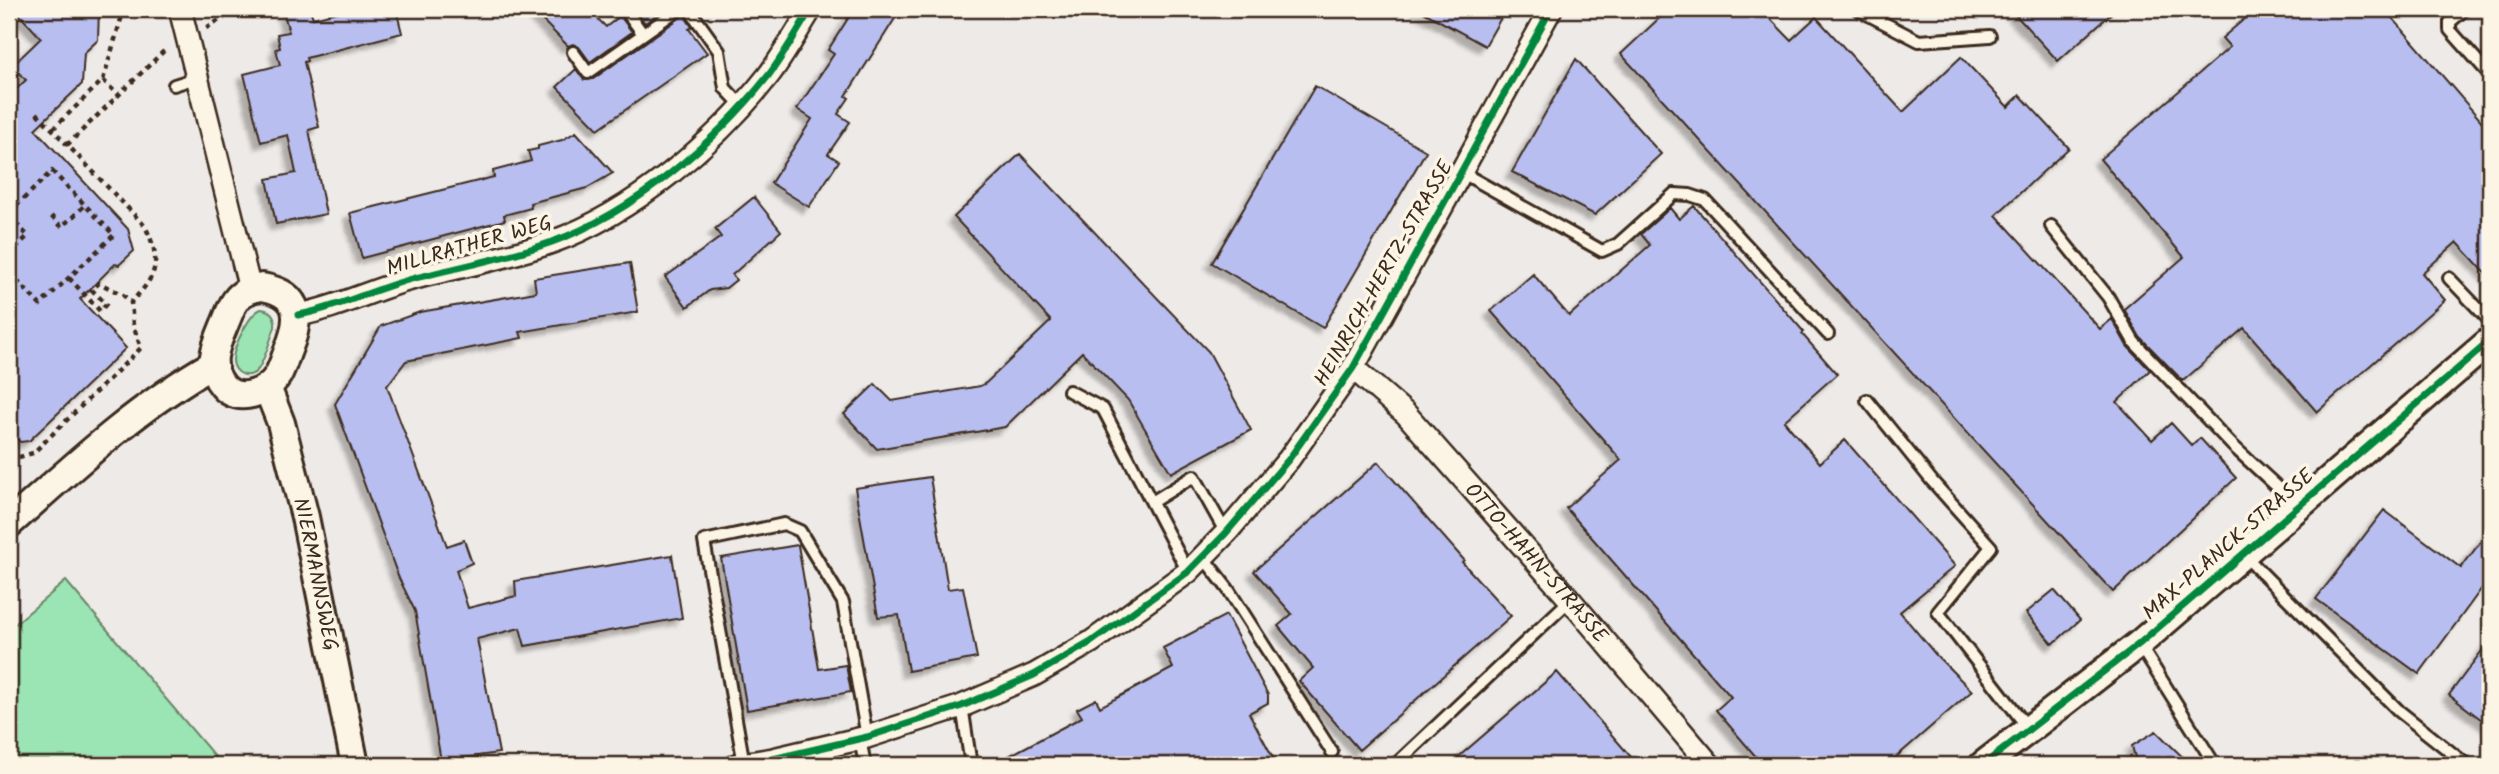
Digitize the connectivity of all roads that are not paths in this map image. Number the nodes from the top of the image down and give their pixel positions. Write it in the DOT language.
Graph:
graph roads {
  1 [pos="180,9"];
  2 [pos="679,9"];
  3 [pos="689,9"];
  4 [pos="811,9"];
  5 [pos="1550,9"];
  6 [pos="1857,9"];
  7 [pos="2465,9"];
  8 [pos="627,12"];
  9 [pos="643,34"];
  10 [pos="1990,36"];
  11 [pos="573,52"];
  12 [pos="2490,75"];
  13 [pos="196,78"];
  14 [pos="174,85"];
  15 [pos="743,106"];
  16 [pos="1461,172"];
  17 [pos="2051,226"];
  18 [pos="2449,278"];
  19 [pos="250,289"];
  20 [pos="298,315"];
  21 [pos="2490,321"];
  22 [pos="1828,334"];
  23 [pos="2490,341"];
  24 [pos="213,364"];
  25 [pos="1353,368"];
  26 [pos="267,387"];
  27 [pos="1069,391"];
  28 [pos="1867,400"];
  29 [pos="1152,502"];
  30 [pos="2298,506"];
  31 [pos="9,524"];
  32 [pos="1226,533"];
  33 [pos="2243,554"];
  34 [pos="1196,564"];
  35 [pos="1570,600"];
  36 [pos="2139,644"];
  37 [pos="962,706"];
  38 [pos="2030,730"];
  39 [pos="864,738"];
  40 [pos="1332,752"];
  41 [pos="355,765"];
  42 [pos="740,765"];
  43 [pos="865,765"];
  44 [pos="971,765"];
  45 [pos="1395,765"];
  46 [pos="1710,765"];
  47 [pos="1983,765"];
  48 [pos="2214,765"];
  49 [pos="2467,765"];
  1 -- 13 [label="street"];
  2 -- 9 [label="lane"];
  3 -- 15 [label="lane"];
  4 -- 15 [label="street, MILLRATHER WEG"];
  5 -- 16 [label="street, HEINRICH-HERTZ-STRASSE"];
  6 -- 10 [label="lane"];
  7 -- 12 [label="lane"];
  8 -- 9 [label="lane"];
  9 -- 11 [label="lane"];
  13 -- 14 [label="lane"];
  13 -- 19 [label="street"];
  15 -- 20 [label="street, MILLRATHER WEG"];
  16 -- 22 [label="lane"];
  16 -- 25 [label="street, HEINRICH-HERTZ-STRASSE"];
  17 -- 30 [label="lane"];
  18 -- 21 [label="lane"];
  19 -- 20 [label="street"];
  19 -- 24 [label="street"];
  20 -- 26 [label="street"];
  23 -- 30 [label="street, MAX-PLANCK-STRASSE"];
  24 -- 26 [label="street"];
  24 -- 31 [label="street"];
  25 -- 32 [label="street, HEINRICH-HERTZ-STRASSE"];
  25 -- 35 [label="street, OTTO-HAHN-STRASSE"];
  26 -- 41 [label="street, NIERMANNSWEG"];
  27 -- 29 [label="lane"];
  28 -- 38 [label="lane"];
  29 -- 32 [label="lane"];
  29 -- 34 [label="lane"];
  30 -- 33 [label="street, MAX-PLANCK-STRASSE"];
  32 -- 34 [label="street, HEINRICH-HERTZ-STRASSE"];
  33 -- 36 [label="street, MAX-PLANCK-STRASSE"];
  33 -- 49 [label="lane"];
  34 -- 37 [label="street, HEINRICH-HERTZ-STRASSE"];
  34 -- 40 [label="lane"];
  35 -- 45 [label="lane"];
  35 -- 46 [label="street, OTTO-HAHN-STRASSE"];
  36 -- 38 [label="street, MAX-PLANCK-STRASSE"];
  36 -- 48 [label="lane"];
  37 -- 39 [label="street, HEINRICH-HERTZ-STRASSE"];
  37 -- 44 [label="lane"];
  38 -- 47 [label="street, MAX-PLANCK-STRASSE"];
  39 -- 42 [label="street, HEINRICH-HERTZ-STRASSE"];
  39 -- 42 [label="lane"];
  39 -- 43 [label="lane"];
}
